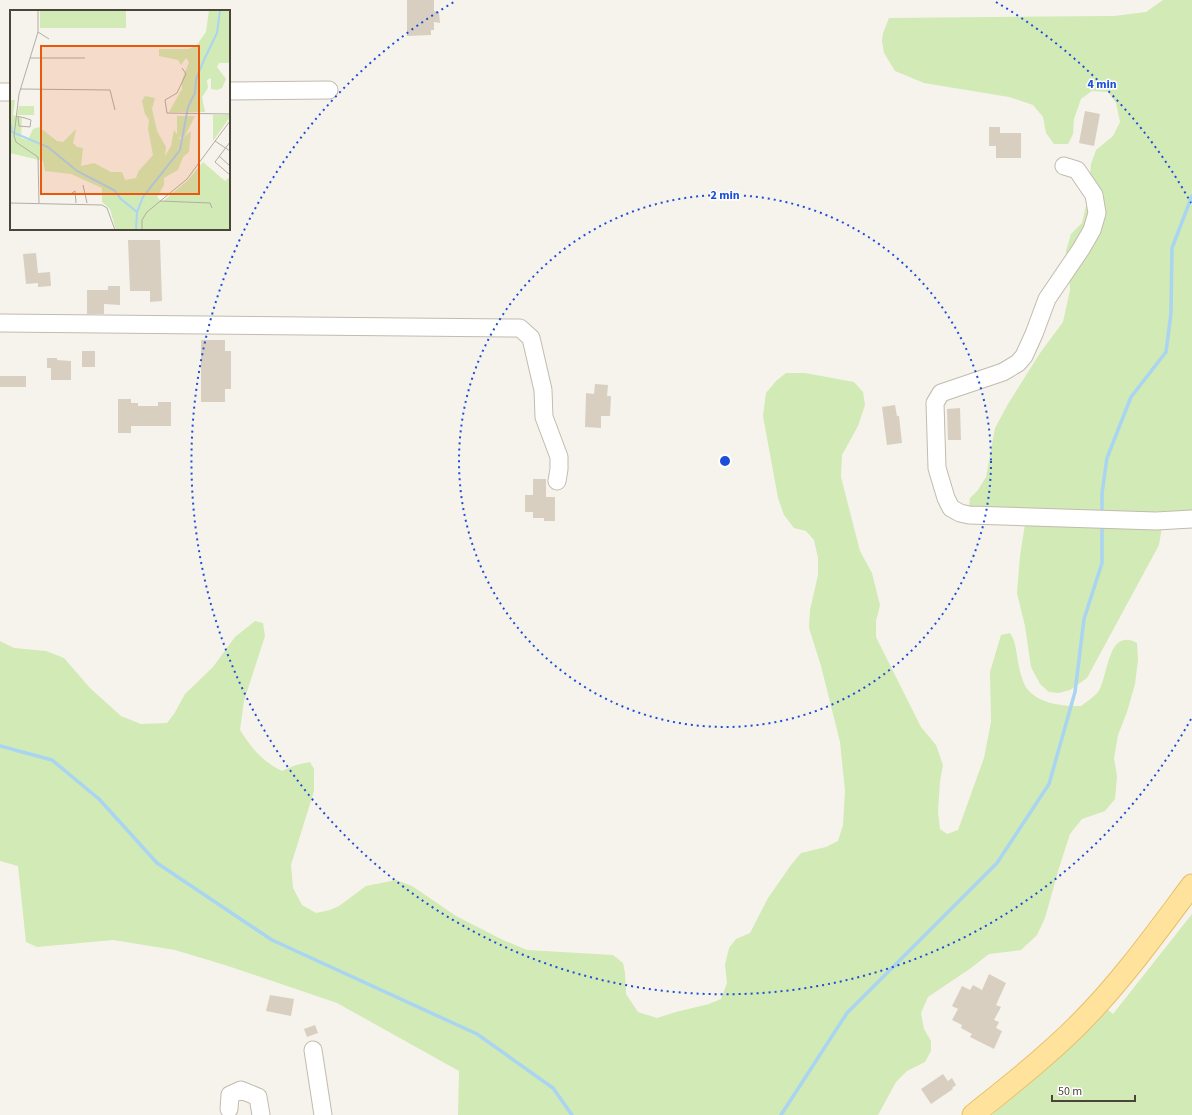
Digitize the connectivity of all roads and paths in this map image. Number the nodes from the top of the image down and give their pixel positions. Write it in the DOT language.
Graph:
graph roads {
  1 [pos="330,90"];
  2 [pos="230,91"];
  3 [pos="1064,166"];
  4 [pos="0,323"];
  5 [pos="557,481"];
  6 [pos="1192,519"];
  7 [pos="1192,885"];
  8 [pos="313,1050"];
  9 [pos="229,1109"];
  10 [pos="261,1115"];
  11 [pos="323,1115"];
  12 [pos="972,1115"];
  1 -- 2 [label="street"];
  3 -- 6 [label="street"];
  4 -- 5 [label="street"];
  7 -- 12 [label="main road"];
  8 -- 11 [label="street"];
  9 -- 10 [label="street"];
}
